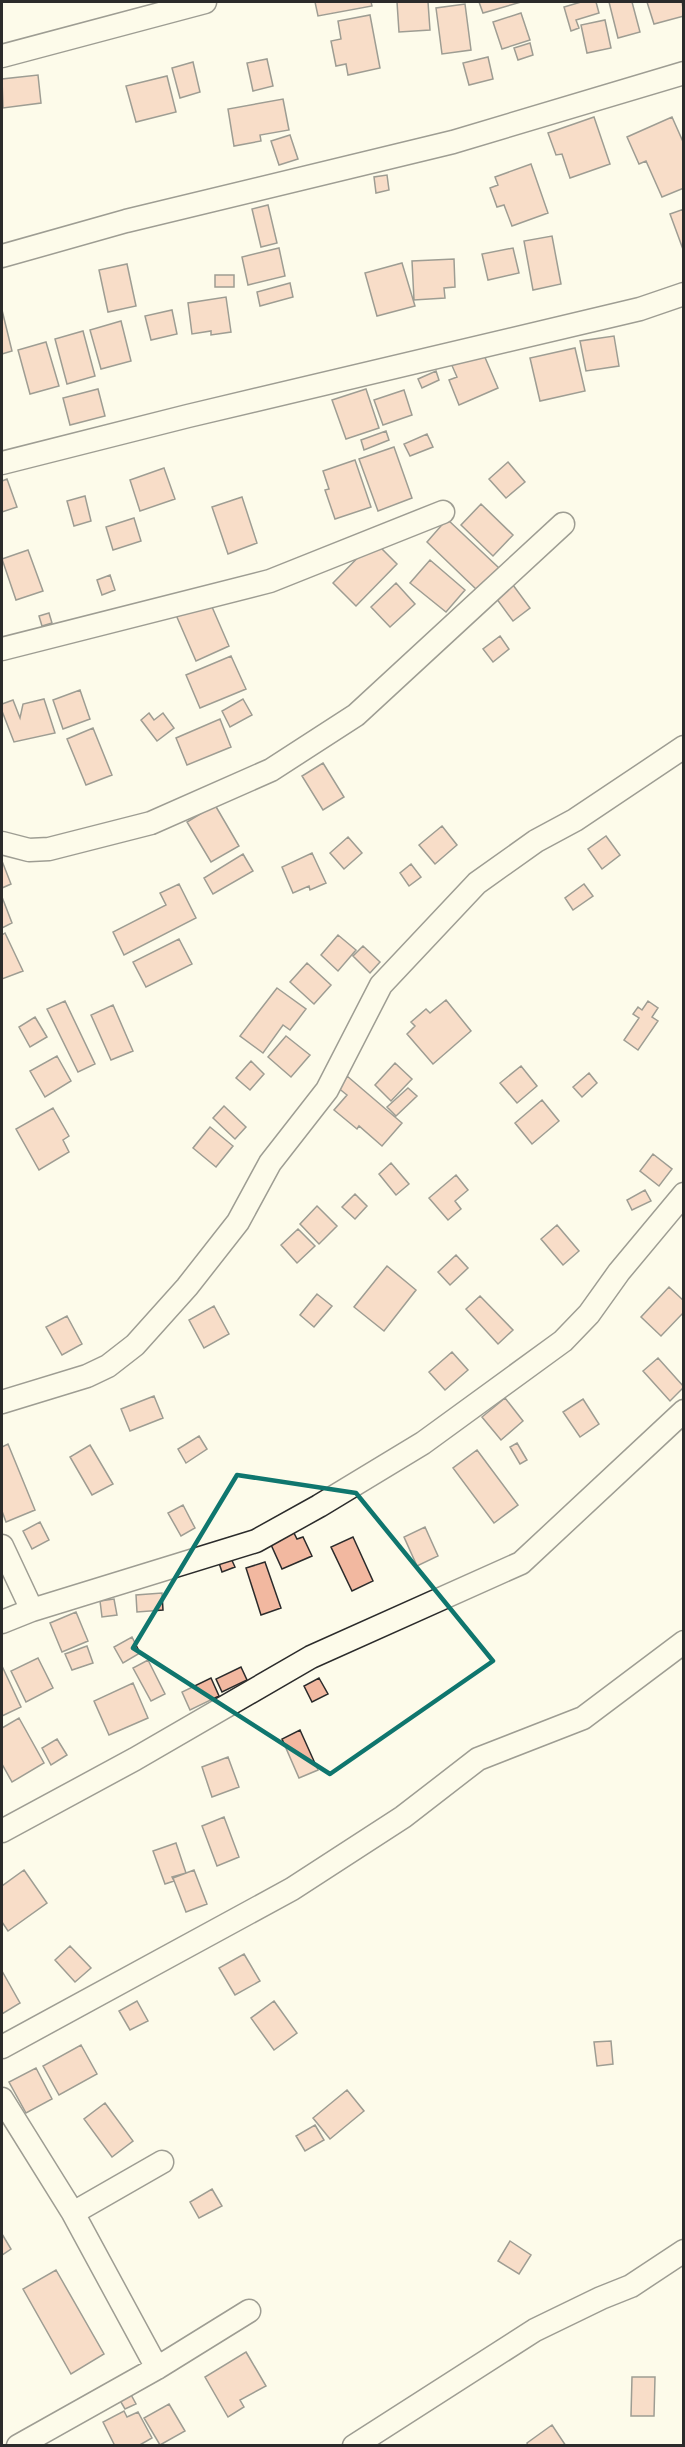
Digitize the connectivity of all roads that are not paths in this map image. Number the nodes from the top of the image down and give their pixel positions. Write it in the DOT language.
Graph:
graph roads {
  1 [pos="206,2"];
  2 [pos="2,56"];
  3 [pos="684,74"];
  4 [pos="2,256"];
  5 [pos="684,294"];
  6 [pos="2,463"];
  7 [pos="443,512"];
  8 [pos="563,524"];
  9 [pos="2,649"];
  10 [pos="684,747"];
  11 [pos="2,843"];
  12 [pos="684,1194"];
  13 [pos="2,1402"];
  14 [pos="684,1411"];
  15 [pos="2,1546"];
  16 [pos="32,1610"];
  17 [pos="2,1622"];
  18 [pos="684,1642"];
  19 [pos="2,1831"];
  20 [pos="2,2047"];
  21 [pos="2,2099"];
  22 [pos="162,2162"];
  23 [pos="73,2213"];
  24 [pos="684,2251"];
  25 [pos="249,2311"];
  26 [pos="157,2368"];
  27 [pos="18,2445"];
  28 [pos="354,2445"];
  1 -- 2 [label="street"];
  3 -- 4 [label="street"];
  5 -- 6 [label="street"];
  7 -- 9 [label="street"];
  8 -- 11 [label="street"];
  10 -- 13 [label="street"];
  12 -- 16 [label="street"];
  14 -- 19 [label="street"];
  15 -- 16 [label="street"];
  16 -- 17 [label="street"];
  18 -- 20 [label="street"];
  21 -- 23 [label="street"];
  22 -- 23 [label="street"];
  23 -- 26 [label="street"];
  24 -- 28 [label="street"];
  25 -- 26 [label="street"];
  26 -- 27 [label="street"];
}
